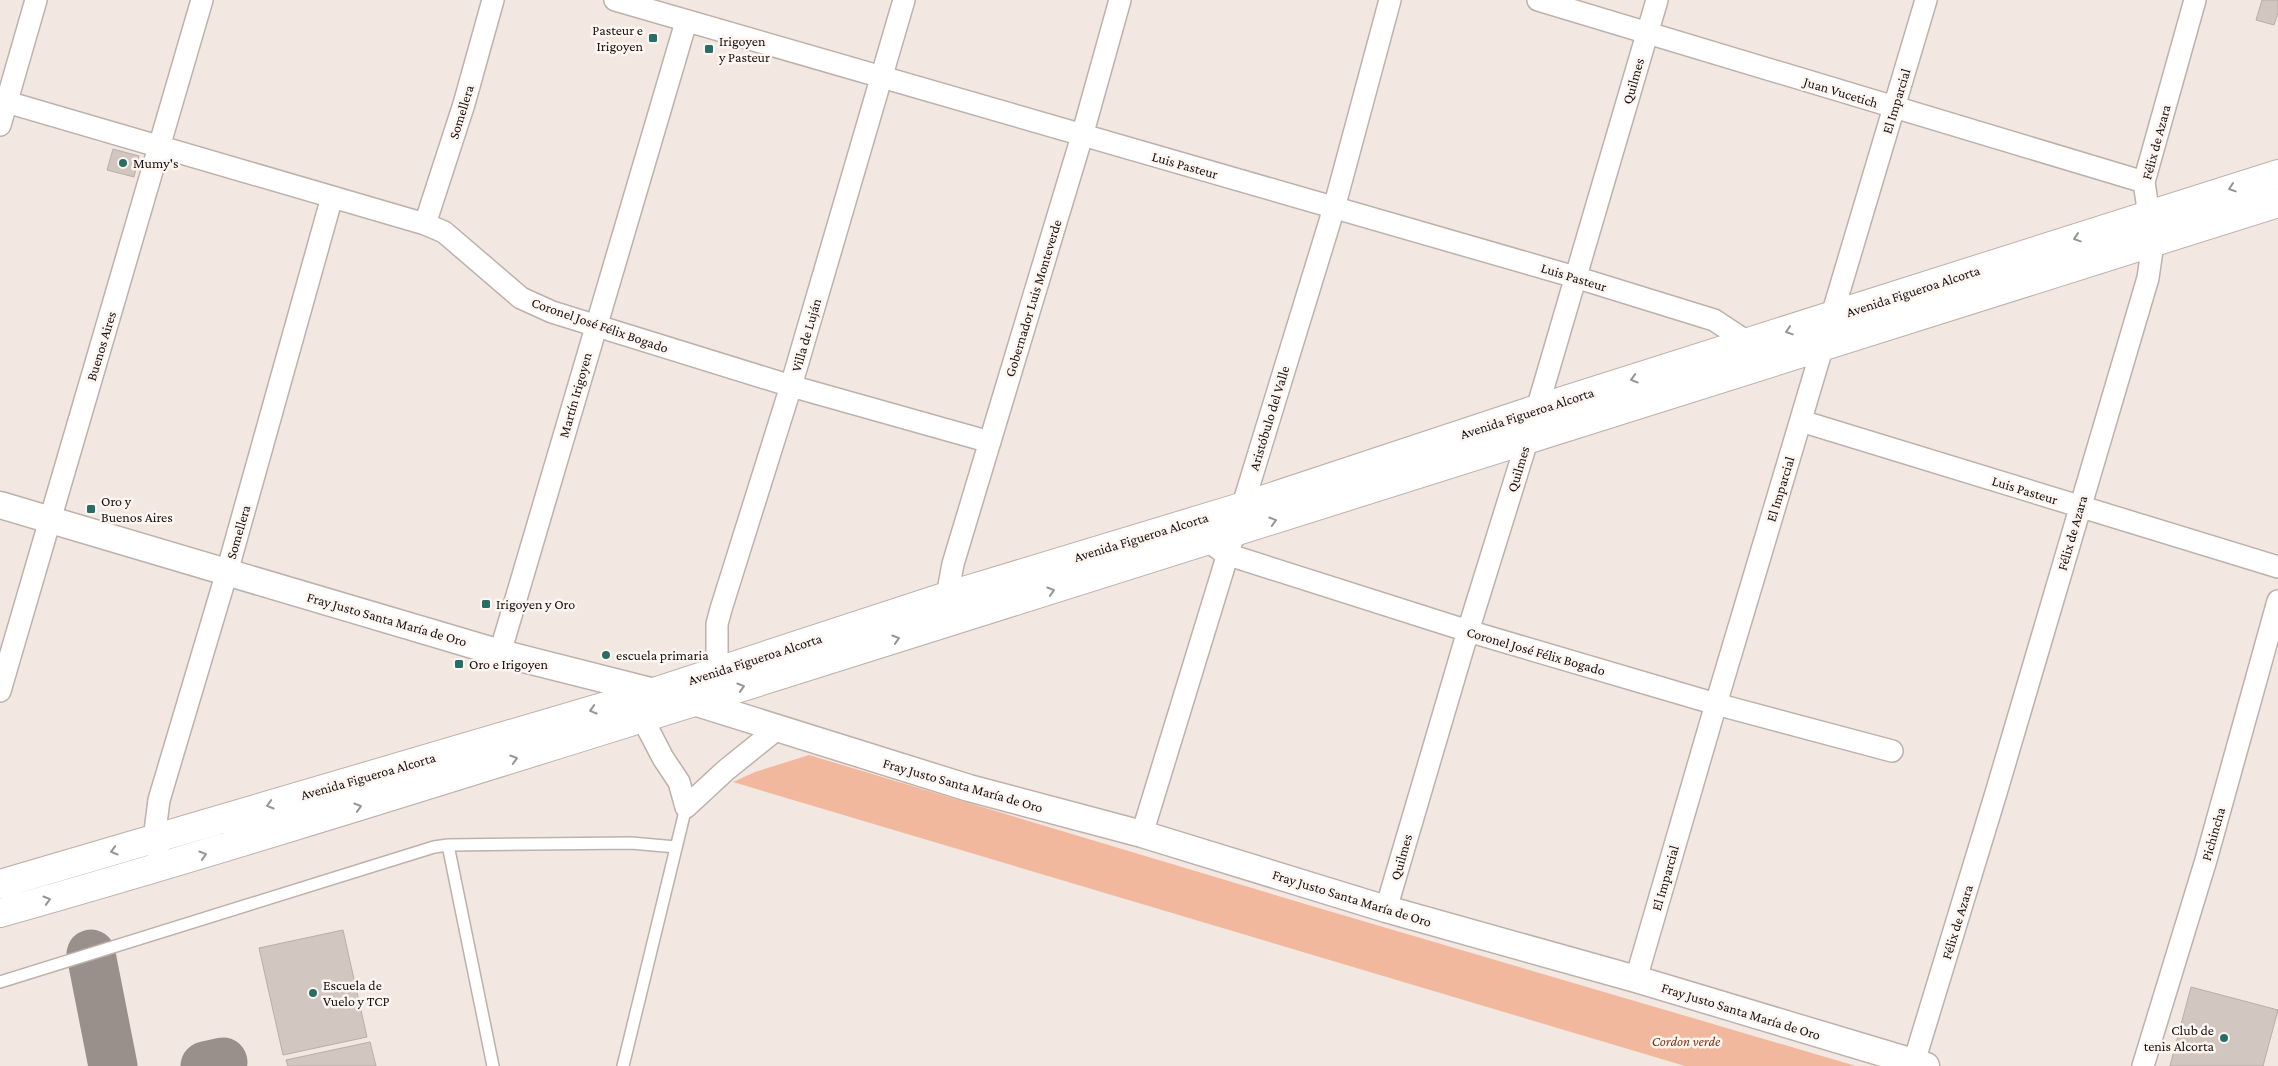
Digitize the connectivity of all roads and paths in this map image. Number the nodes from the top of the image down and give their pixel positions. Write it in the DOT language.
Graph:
graph roads {
  1 [pos="36,0"];
  2 [pos="202,0"];
  3 [pos="493,0"];
  4 [pos="615,0"];
  5 [pos="904,0"];
  6 [pos="1120,0"];
  7 [pos="1390,0"];
  8 [pos="1538,0"];
  9 [pos="1657,0"];
  10 [pos="1926,0"];
  11 [pos="2195,0"];
  12 [pos="686,22"];
  13 [pos="1647,33"];
  14 [pos="882,77"];
  15 [pos="3,101"];
  16 [pos="1894,108"];
  17 [pos="0,124"];
  18 [pos="1082,136"];
  19 [pos="160,148"];
  20 [pos="2278,174"];
  21 [pos="2144,182"];
  22 [pos="332,198"];
  23 [pos="2278,203"];
  24 [pos="1334,208"];
  25 [pos="2149,215"];
  26 [pos="425,224"];
  27 [pos="2153,243"];
  28 [pos="1575,277"];
  29 [pos="1831,317"];
  30 [pos="595,326"];
  31 [pos="1749,343"];
  32 [pos="1821,349"];
  33 [pos="791,386"];
  34 [pos="1537,410"];
  35 [pos="1801,421"];
  36 [pos="990,442"];
  37 [pos="1526,442"];
  38 [pos="0,504"];
  39 [pos="1241,507"];
  40 [pos="2080,507"];
  41 [pos="50,520"];
  42 [pos="1217,537"];
  43 [pos="2278,568"];
  44 [pos="227,572"];
  45 [pos="947,596"];
  46 [pos="2278,601"];
  47 [pos="1468,631"];
  48 [pos="500,653"];
  49 [pos="717,671"];
  50 [pos="0,691"];
  51 [pos="694,702"];
  52 [pos="644,703"];
  53 [pos="1716,704"];
  54 [pos="777,729"];
  55 [pos="1892,751"];
  56 [pos="686,807"];
  57 [pos="1142,834"];
  58 [pos="154,839"];
  59 [pos="448,844"];
  60 [pos="676,847"];
  61 [pos="163,867"];
  62 [pos="0,884"];
  63 [pos="1386,909"];
  64 [pos="0,913"];
  65 [pos="1636,979"];
  66 [pos="0,982"];
  67 [pos="1920,1064"];
  68 [pos="493,1066"];
  69 [pos="623,1066"];
  70 [pos="2143,1066"];
  1 -- 15 [label="street"];
  2 -- 19 [label="street, Buenos Aires"];
  3 -- 26 [label="street, Somellera"];
  4 -- 12 [label="street, Luis Pasteur"];
  5 -- 14 [label="street, Villa de Luján"];
  6 -- 18 [label="street, Gobernador Luis Monteverde"];
  7 -- 24 [label="street, Aristóbulo del Valle"];
  8 -- 13 [label="street, Juan Vucetich"];
  9 -- 13 [label="street, Quilmes"];
  10 -- 16 [label="street, El Imparcial"];
  11 -- 21 [label="street, Félix de Azara"];
  12 -- 14 [label="street, Luis Pasteur"];
  12 -- 30 [label="street, Martín Irigoyen"];
  13 -- 16 [label="street, Juan Vucetich"];
  13 -- 28 [label="street, Quilmes"];
  14 -- 18 [label="street, Luis Pasteur"];
  14 -- 33 [label="street, Villa de Luján"];
  15 -- 17 [label="street"];
  15 -- 19 [label="street, Coronel José Félix Bogado"];
  16 -- 21 [label="street, Juan Vucetich"];
  16 -- 29 [label="street, El Imparcial"];
  18 -- 24 [label="street, Luis Pasteur"];
  18 -- 36 [label="street, Gobernador Luis Monteverde"];
  19 -- 22 [label="street, Coronel José Félix Bogado"];
  19 -- 41 [label="street, Buenos Aires"];
  20 -- 25 [label="main road, Avenida Figueroa Alcorta, one-way"];
  21 -- 25 [label="street, Félix de Azara"];
  22 -- 26 [label="street, Coronel José Félix Bogado"];
  22 -- 44 [label="street, Somellera"];
  23 -- 27 [label="main road, Avenida Figueroa Alcorta"];
  24 -- 28 [label="street, Luis Pasteur"];
  24 -- 39 [label="street, Aristóbulo del Valle"];
  25 -- 27 [label="street, Félix de Azara"];
  25 -- 29 [label="main road, Avenida Figueroa Alcorta, one-way"];
  26 -- 30 [label="street, Coronel José Félix Bogado"];
  27 -- 32 [label="main road, Avenida Figueroa Alcorta"];
  27 -- 40 [label="street, Félix de Azara"];
  28 -- 31 [label="street, Luis Pasteur"];
  28 -- 34 [label="street, Quilmes"];
  29 -- 31 [label="main road, Avenida Figueroa Alcorta, one-way"];
  29 -- 32 [label="street, El Imparcial"];
  30 -- 33 [label="street, Coronel José Félix Bogado"];
  30 -- 48 [label="street, Martín Irigoyen"];
  31 -- 34 [label="main road, Avenida Figueroa Alcorta, one-way"];
  32 -- 35 [label="street, El Imparcial"];
  32 -- 37 [label="main road, Avenida Figueroa Alcorta"];
  33 -- 36 [label="street, Coronel José Félix Bogado"];
  33 -- 49 [label="street, Villa de Luján"];
  34 -- 37 [label="street, Quilmes"];
  34 -- 39 [label="main road, Avenida Figueroa Alcorta"];
  35 -- 40 [label="street, Luis Pasteur"];
  35 -- 53 [label="street, El Imparcial"];
  36 -- 45 [label="street, Gobernador Luis Monteverde"];
  42 -- 37 [label="main road, Avenida Figueroa Alcorta, one-way"];
  37 -- 47 [label="street, Quilmes"];
  38 -- 41 [label="street, Fray Justo Santa María de Oro"];
  39 -- 42 [label="main road, Avenida Figueroa Alcorta"];
  39 -- 42 [label="street, Aristóbulo del Valle"];
  40 -- 43 [label="street, Luis Pasteur"];
  40 -- 67 [label="street, Félix de Azara"];
  41 -- 44 [label="street, Fray Justo Santa María de Oro"];
  41 -- 50 [label="street, Buenos Aires"];
  42 -- 45 [label="main road, Avenida Figueroa Alcorta"];
  42 -- 47 [label="street, Coronel José Félix Bogado"];
  51 -- 42 [label="main road, Avenida Figueroa Alcorta, one-way"];
  42 -- 57 [label="street, Aristóbulo del Valle"];
  44 -- 48 [label="street, Fray Justo Santa María de Oro"];
  44 -- 58 [label="street, Somellera"];
  45 -- 49 [label="main road, Avenida Figueroa Alcorta"];
  46 -- 70 [label="street, Pichincha"];
  47 -- 53 [label="street, Coronel José Félix Bogado"];
  47 -- 63 [label="street, Quilmes"];
  48 -- 52 [label="street, Fray Justo Santa María de Oro"];
  49 -- 52 [label="main road, Avenida Figueroa Alcorta"];
  51 -- 52 [label="main road, Avenida Figueroa Alcorta"];
  51 -- 54 [label="street, Fray Justo Santa María de Oro"];
  52 -- 56 [label="street"];
  52 -- 58 [label="main road, Avenida Figueroa Alcorta, one-way"];
  61 -- 52 [label="main road, Avenida Figueroa Alcorta, one-way"];
  53 -- 55 [label="street, Coronel José Félix Bogado"];
  53 -- 65 [label="street, El Imparcial"];
  54 -- 56 [label="street"];
  54 -- 57 [label="street, Fray Justo Santa María de Oro"];
  56 -- 60 [label="lane"];
  57 -- 63 [label="street, Fray Justo Santa María de Oro"];
  58 -- 61 [label="street, Somellera"];
  58 -- 62 [label="main road, Avenida Figueroa Alcorta, one-way"];
  59 -- 60 [label="lane"];
  59 -- 66 [label="lane"];
  59 -- 68 [label="lane"];
  60 -- 69 [label="lane"];
  64 -- 61 [label="main road, Avenida Figueroa Alcorta, one-way"];
  63 -- 65 [label="street, Fray Justo Santa María de Oro"];
  65 -- 67 [label="street, Fray Justo Santa María de Oro"];
}
